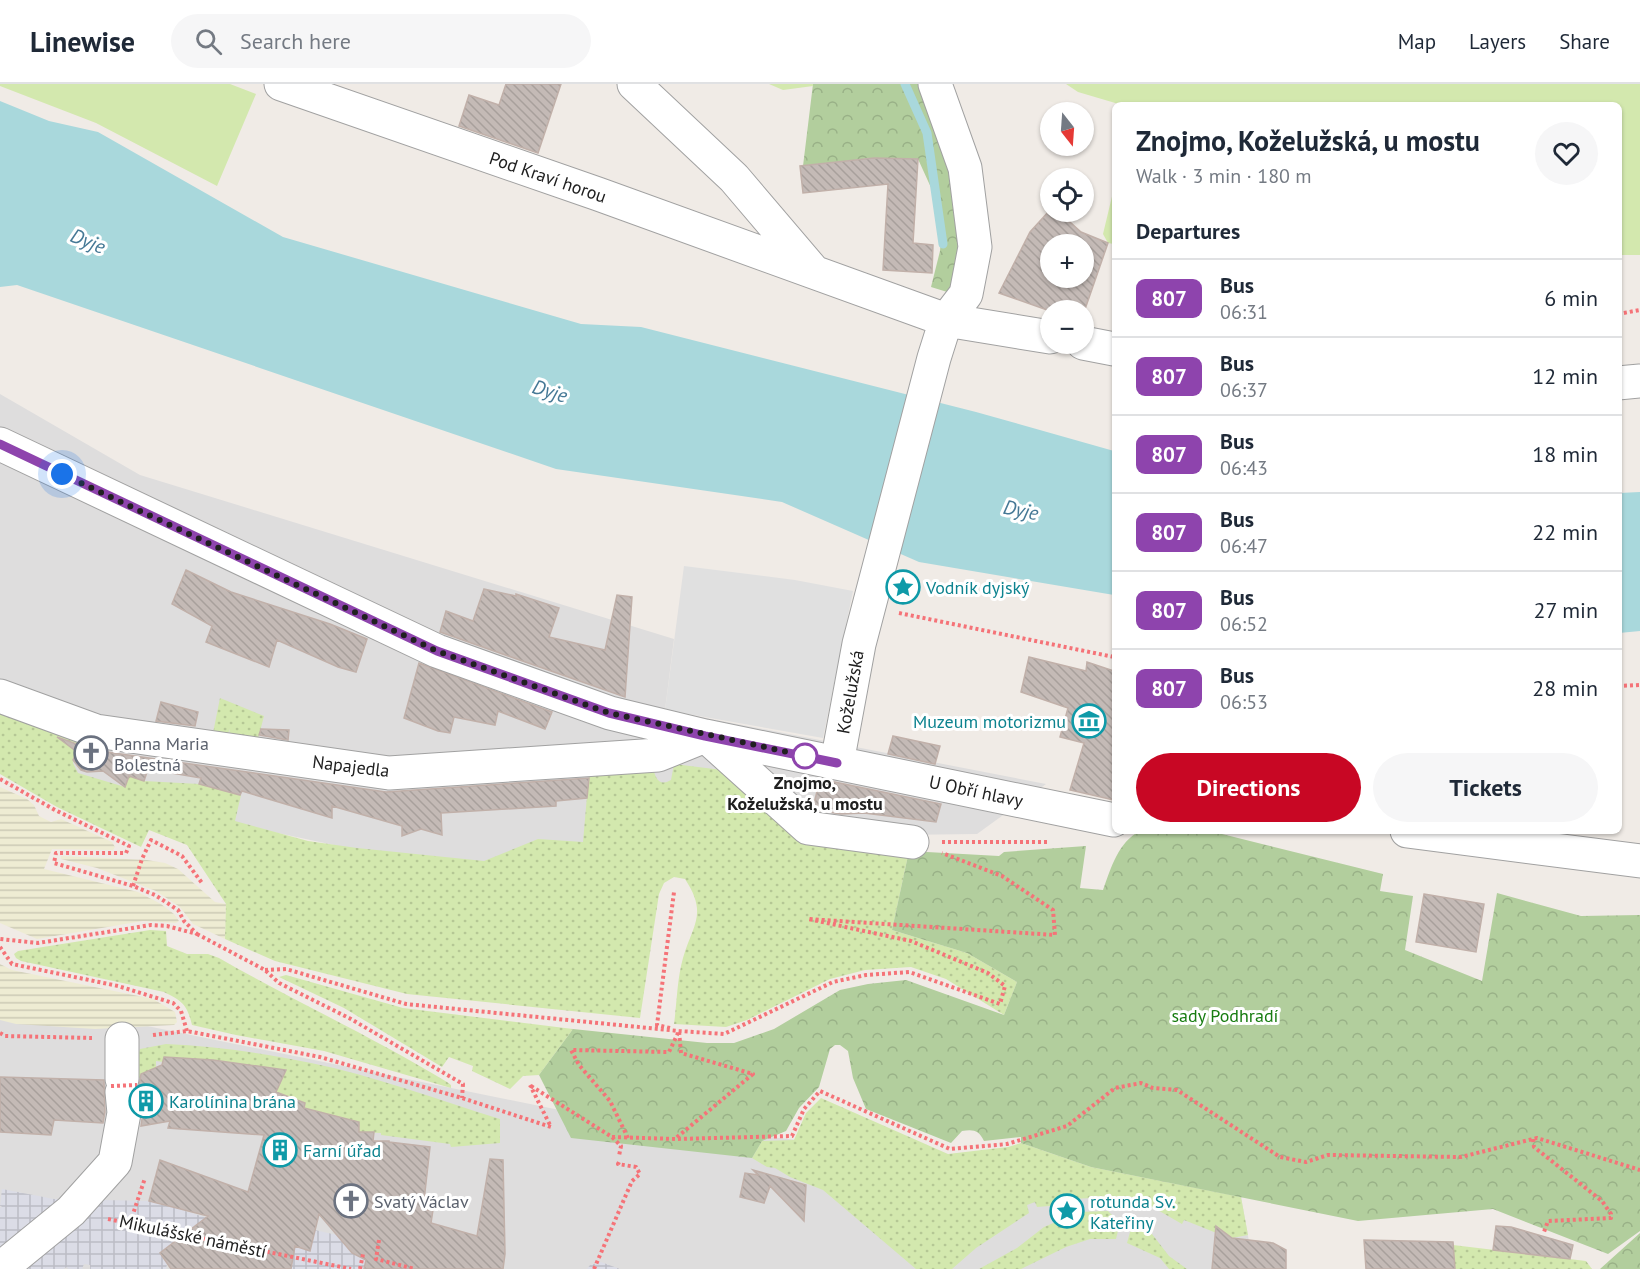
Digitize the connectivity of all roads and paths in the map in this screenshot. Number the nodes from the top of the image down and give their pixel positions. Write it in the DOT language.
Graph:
graph roads {
  1 [pos="281,84"];
  2 [pos="634,84"];
  3 [pos="935,84"];
  4 [pos="815,273"];
  5 [pos="1640,310"];
  6 [pos="1622,313"];
  7 [pos="946,320"];
  8 [pos="1040,336"];
  9 [pos="1094,345"];
  10 [pos="1112,349"];
  11 [pos="0,444"];
  12 [pos="872,597"];
  13 [pos="1112,657"];
  14 [pos="1640,685"];
  15 [pos="1622,686"];
  16 [pos="0,696"];
  17 [pos="705,736"];
  18 [pos="837,763"];
  19 [pos="0,779"];
  20 [pos="1112,820"];
  21 [pos="1430,834"];
  22 [pos="912,842"];
  23 [pos="1052,842"];
  24 [pos="1640,861"];
  25 [pos="202,883"];
  26 [pos="133,886"];
  27 [pos="674,892"];
  28 [pos="197,934"];
  29 [pos="0,939"];
  30 [pos="0,947"];
  31 [pos="266,970"];
  32 [pos="679,1031"];
  33 [pos="0,1033"];
  34 [pos="122,1039"];
  35 [pos="462,1098"];
  36 [pos="612,1137"];
  37 [pos="628,1138"];
  38 [pos="676,1139"];
  39 [pos="1533,1139"];
  40 [pos="1640,1170"];
  41 [pos="71,1211"];
  42 [pos="1544,1232"];
  43 [pos="380,1240"];
  44 [pos="363,1254"];
  45 [pos="0,1269"];
  46 [pos="351,1269"];
  47 [pos="360,1269"];
  48 [pos="415,1269"];
  49 [pos="594,1269"];
  1 -- 4 [label="street, Pod Kraví horou"];
  2 -- 4 [label="street"];
  3 -- 7 [label="street"];
  4 -- 7 [label="street, Pod Kraví horou"];
  5 -- 6 [label="path"];
  7 -- 8 [label="street, Pod Kraví horou"];
  7 -- 12 [label="street, Koželužská"];
  9 -- 10 [label="street"];
  11 -- 17 [label="street"];
  12 -- 13 [label="path"];
  12 -- 18 [label="street, Koželužská"];
  14 -- 15 [label="path"];
  16 -- 17 [label="street, Napajedla"];
  17 -- 18 [label="street"];
  17 -- 22 [label="street"];
  18 -- 20 [label="street, U Obří hlavy"];
  19 -- 26 [label="path"];
  21 -- 24 [label="street"];
  22 -- 23 [label="path"];
  22 -- 32 [label="path"];
  25 -- 26 [label="path"];
  26 -- 28 [label="path"];
  27 -- 32 [label="path"];
  28 -- 29 [label="path"];
  28 -- 31 [label="path"];
  30 -- 35 [label="path"];
  31 -- 32 [label="path"];
  31 -- 35 [label="path"];
  32 -- 37 [label="path"];
  32 -- 38 [label="path"];
  33 -- 34 [label="path"];
  34 -- 41 [label="street"];
  35 -- 36 [label="path"];
  36 -- 37 [label="path"];
  36 -- 49 [label="path"];
  37 -- 38 [label="path"];
  38 -- 39 [label="path"];
  39 -- 40 [label="path"];
  39 -- 42 [label="path"];
  41 -- 45 [label="street"];
  41 -- 46 [label="path, Mikulášské náměstí"];
  43 -- 48 [label="path"];
  44 -- 47 [label="path"];
}
